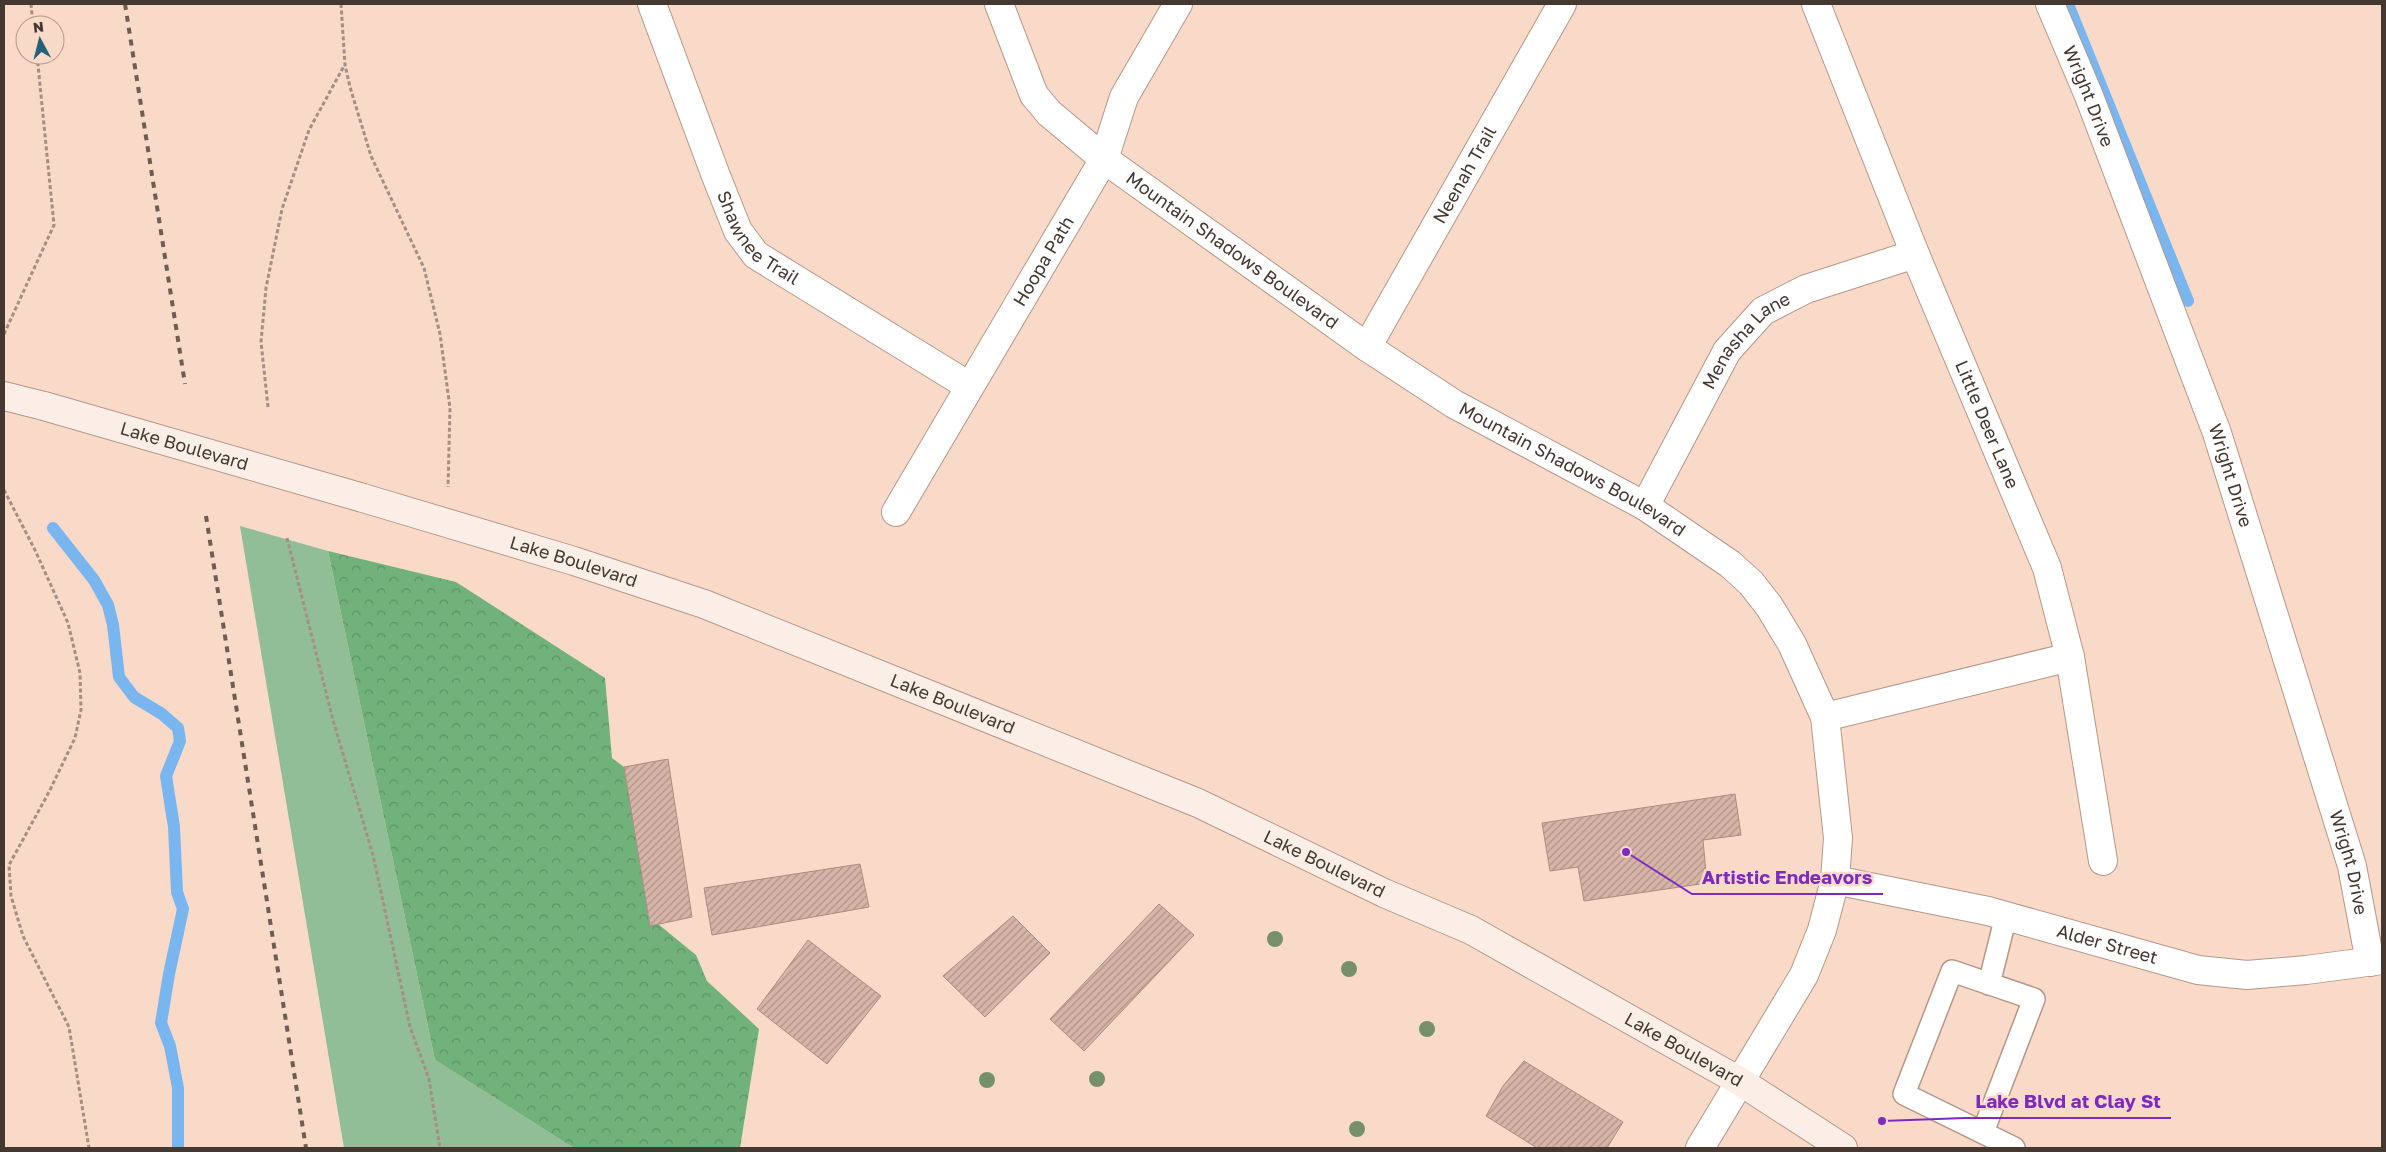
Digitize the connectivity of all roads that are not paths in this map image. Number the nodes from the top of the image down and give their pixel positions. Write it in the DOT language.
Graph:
graph roads {
  1 [pos="652,4"];
  2 [pos="999,4"];
  3 [pos="1178,4"];
  4 [pos="1562,4"];
  5 [pos="1816,4"];
  6 [pos="2050,4"];
  7 [pos="1104,159"];
  8 [pos="1915,254"];
  9 [pos="1367,346"];
  10 [pos="969,386"];
  11 [pos="4,396"];
  12 [pos="1645,506"];
  13 [pos="896,512"];
  14 [pos="2070,657"];
  15 [pos="1825,717"];
  16 [pos="2104,862"];
  17 [pos="1835,880"];
  18 [pos="2006,916"];
  19 [pos="2376,961"];
  20 [pos="1989,984"];
  21 [pos="1741,1082"];
  22 [pos="1983,1132"];
  23 [pos="1700,1148"];
  24 [pos="1843,1148"];
  25 [pos="2014,1148"];
  1 -- 10 [label="street, Shawnee Trail"];
  2 -- 7 [label="street, Mountain Shadows Boulevard"];
  3 -- 7 [label="street, Hoopa Path"];
  4 -- 9 [label="street, Neenah Trail"];
  5 -- 8 [label="street, Little Deer Lane"];
  6 -- 19 [label="street, Wright Drive"];
  7 -- 9 [label="street, Mountain Shadows Boulevard"];
  7 -- 10 [label="street, Hoopa Path"];
  8 -- 12 [label="street, Menasha Lane"];
  8 -- 14 [label="street, Little Deer Lane"];
  9 -- 12 [label="street, Mountain Shadows Boulevard"];
  10 -- 13 [label="street, Hoopa Path"];
  11 -- 21 [label="main road, Lake Boulevard, bridge"];
  12 -- 15 [label="street, Mountain Shadows Boulevard"];
  14 -- 15 [label="street"];
  14 -- 16 [label="street, Little Deer Lane"];
  15 -- 17 [label="street, Mountain Shadows Boulevard"];
  17 -- 18 [label="street, Alder Street"];
  17 -- 21 [label="street, Mountain Shadows Boulevard"];
  18 -- 19 [label="street, Alder Street"];
  18 -- 20 [label="lane"];
  20 -- 22 [label="lane"];
  20 -- 22 [label="lane"];
  21 -- 23 [label="street, Mountain Shadows Boulevard"];
  21 -- 24 [label="main road, Lake Boulevard"];
  22 -- 25 [label="lane"];
}
